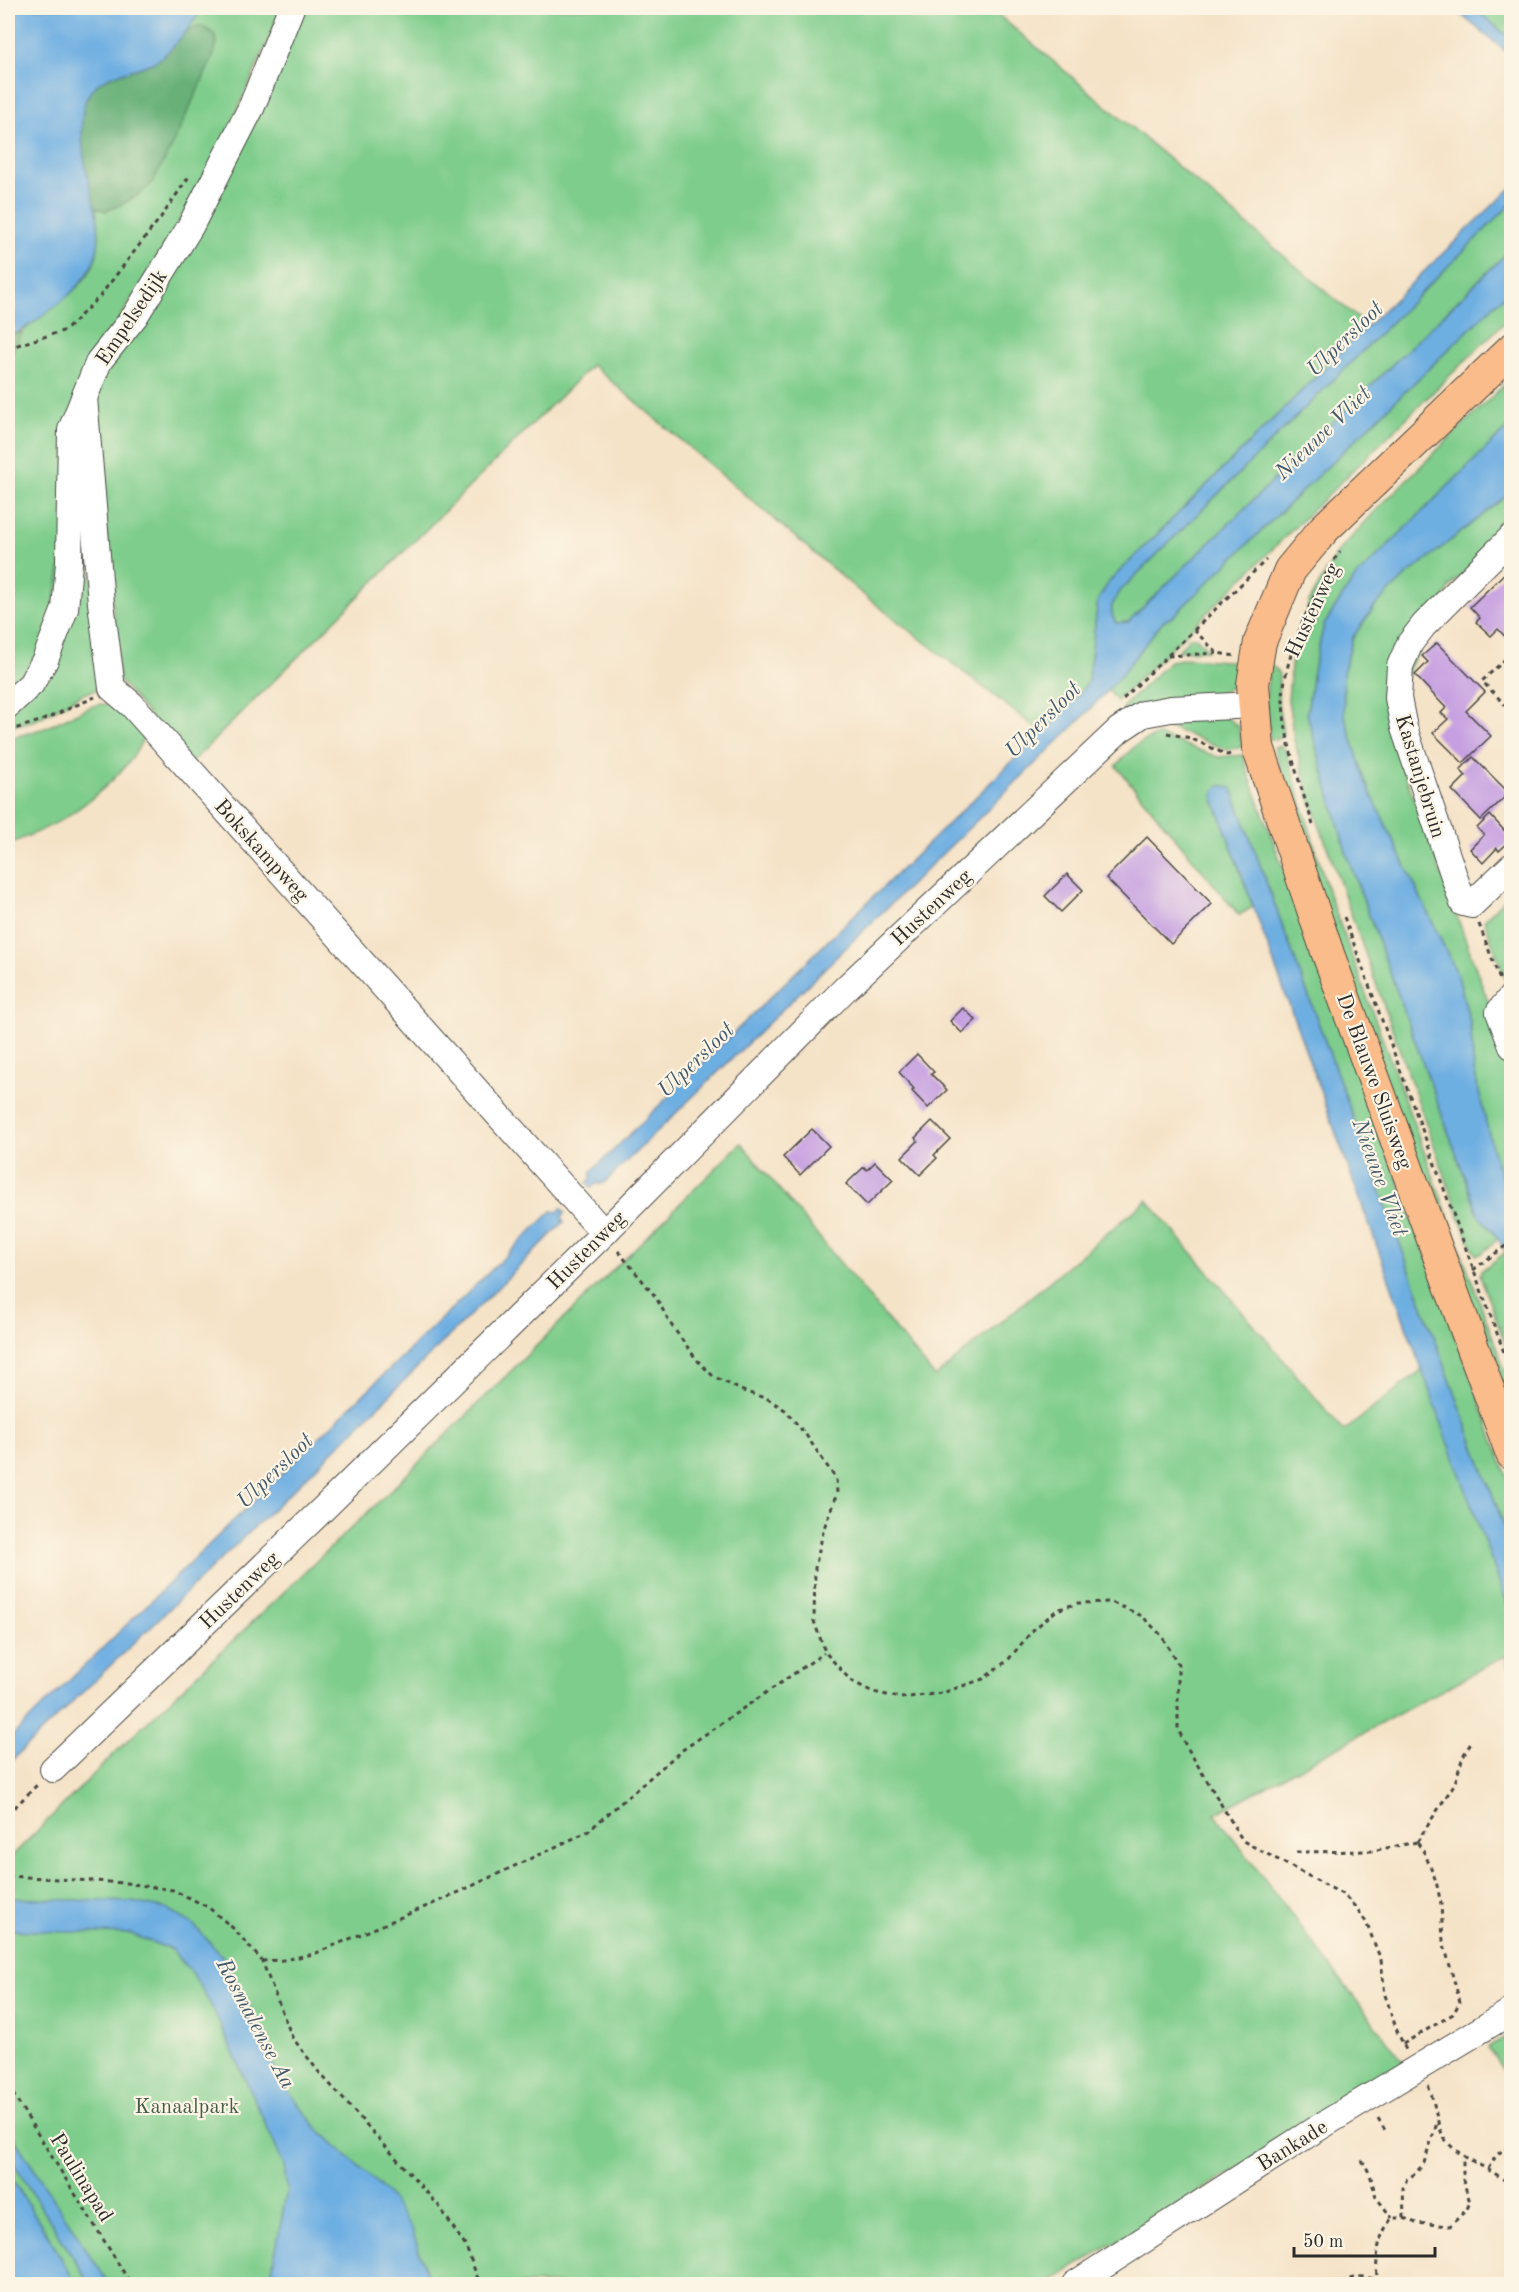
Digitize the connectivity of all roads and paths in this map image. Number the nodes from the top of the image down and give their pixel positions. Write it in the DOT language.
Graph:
graph roads {
  1 [pos="291,8"];
  2 [pos="196,166"];
  3 [pos="8,348"];
  4 [pos="1512,349"];
  5 [pos="84,397"];
  6 [pos="1512,537"];
  7 [pos="1343,548"];
  8 [pos="1194,630"];
  9 [pos="1512,652"];
  10 [pos="1217,653"];
  11 [pos="1167,657"];
  12 [pos="112,688"];
  13 [pos="8,705"];
  14 [pos="1254,705"];
  15 [pos="1512,712"];
  16 [pos="1119,730"];
  17 [pos="8,731"];
  18 [pos="1160,731"];
  19 [pos="1289,740"];
  20 [pos="1258,747"];
  21 [pos="1315,832"];
  22 [pos="1512,866"];
  23 [pos="1471,905"];
  24 [pos="1341,908"];
  25 [pos="1510,997"];
  26 [pos="1512,1046"];
  27 [pos="604,1233"];
  28 [pos="1512,1241"];
  29 [pos="1473,1270"];
  30 [pos="1512,1374"];
  31 [pos="1512,1454"];
  32 [pos="825,1652"];
  33 [pos="1471,1743"];
  34 [pos="53,1769"];
  35 [pos="8,1814"];
  36 [pos="1417,1842"];
  37 [pos="1296,1852"];
  38 [pos="8,1876"];
  39 [pos="262,1961"];
  40 [pos="1512,2011"];
  41 [pos="1403,2044"];
  42 [pos="1418,2067"];
  43 [pos="8,2086"];
  44 [pos="1438,2120"];
  45 [pos="1512,2149"];
  46 [pos="1463,2156"];
  47 [pos="1362,2160"];
  48 [pos="1488,2169"];
  49 [pos="1512,2187"];
  50 [pos="1392,2218"];
  51 [pos="1404,2218"];
  52 [pos="1377,2283"];
  53 [pos="130,2284"];
  54 [pos="480,2284"];
  55 [pos="1075,2284"];
  56 [pos="1343,2284"];
  1 -- 5 [label="street, Empelsedijk"];
  2 -- 3 [label="path"];
  4 -- 14 [label="main road, Hustenweg"];
  5 -- 12 [label="street"];
  5 -- 13 [label="street, Empelsedijk"];
  6 -- 23 [label="street, Kastanjebruin"];
  7 -- 19 [label="path, Hustenweg"];
  8 -- 11 [label="path"];
  9 -- 15 [label="path"];
  10 -- 11 [label="path"];
  11 -- 16 [label="path"];
  12 -- 17 [label="path"];
  12 -- 27 [label="street, Bokskampweg"];
  14 -- 16 [label="street, Hustenweg"];
  14 -- 20 [label="main road, De Blauwe Sluisweg"];
  16 -- 27 [label="street, Hustenweg"];
  18 -- 20 [label="path"];
  19 -- 20 [label="path"];
  19 -- 21 [label="path"];
  20 -- 31 [label="main road, De Blauwe Sluisweg"];
  22 -- 23 [label="street"];
  23 -- 25 [label="path"];
  24 -- 29 [label="path, De Blauwe Sluisweg"];
  25 -- 26 [label="street"];
  27 -- 32 [label="path"];
  27 -- 34 [label="street, Hustenweg"];
  28 -- 29 [label="path"];
  29 -- 30 [label="path, De Blauwe Sluisweg"];
  32 -- 39 [label="path"];
  32 -- 41 [label="path"];
  33 -- 36 [label="path"];
  34 -- 35 [label="path"];
  36 -- 37 [label="path"];
  36 -- 41 [label="path"];
  38 -- 39 [label="path"];
  39 -- 54 [label="path"];
  40 -- 42 [label="street, Bankade"];
  41 -- 42 [label="path"];
  42 -- 44 [label="path"];
  42 -- 55 [label="street, Bankade"];
  43 -- 53 [label="path, Paulinapad"];
  44 -- 46 [label="path"];
  44 -- 51 [label="path"];
  45 -- 48 [label="path"];
  46 -- 48 [label="path"];
  46 -- 51 [label="path"];
  47 -- 50 [label="path"];
  48 -- 49 [label="path"];
  50 -- 51 [label="path"];
  50 -- 52 [label="path"];
  52 -- 56 [label="path"];
}
